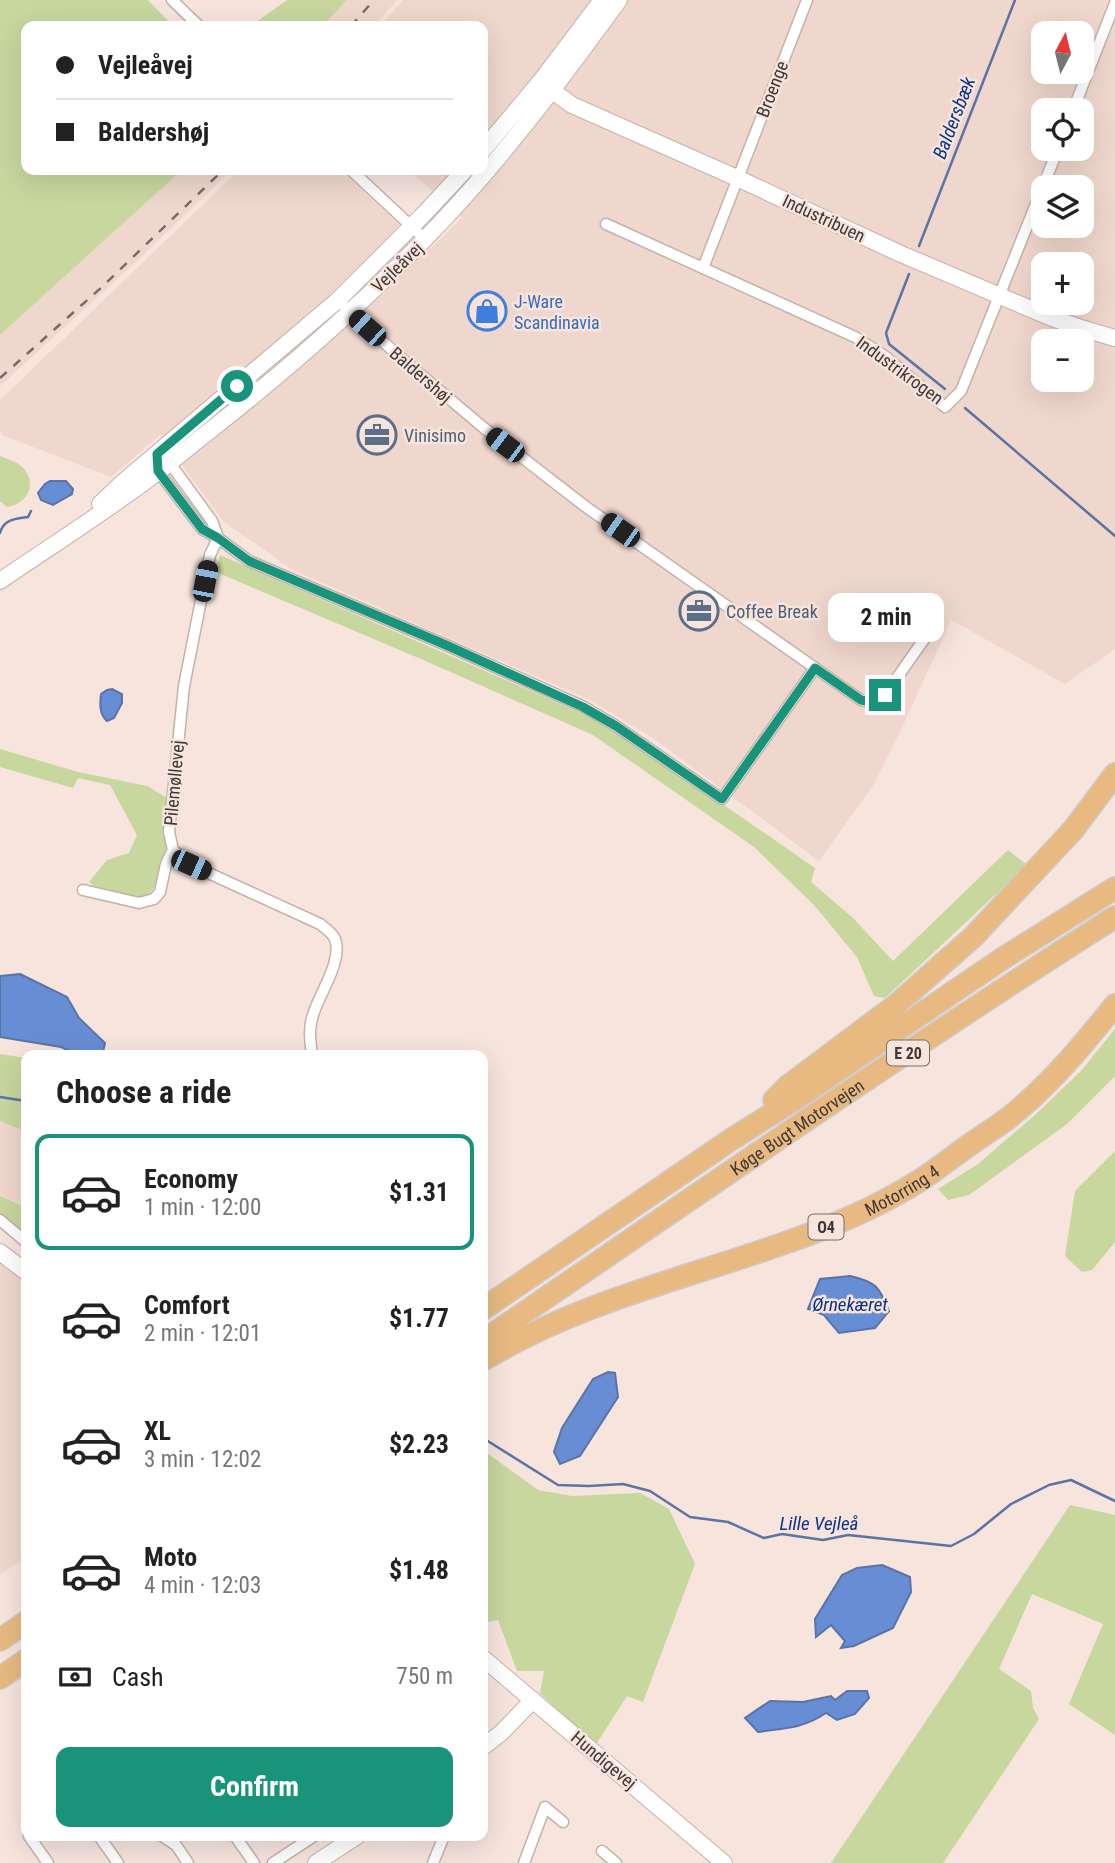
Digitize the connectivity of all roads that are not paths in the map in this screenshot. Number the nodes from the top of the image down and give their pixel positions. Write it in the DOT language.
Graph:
graph roads {
  1 [pos="172,0"];
  2 [pos="602,0"];
  3 [pos="619,0"];
  4 [pos="807,0"];
  5 [pos="1115,4"];
  6 [pos="194,21"];
  7 [pos="546,87"];
  8 [pos="1078,98"];
  9 [pos="572,105"];
  10 [pos="488,145"];
  11 [pos="1053,161"];
  12 [pos="492,166"];
  13 [pos="488,170"];
  14 [pos="356,175"];
  15 [pos="460,175"];
  16 [pos="484,175"];
  17 [pos="737,178"];
  18 [pos="606,224"];
  19 [pos="412,227"];
  20 [pos="425,239"];
  21 [pos="703,268"];
  22 [pos="1000,297"];
  23 [pos="338,300"];
  24 [pos="350,313"];
  25 [pos="1115,338"];
  26 [pos="161,463"];
  27 [pos="218,538"];
  28 [pos="0,581"];
  29 [pos="934,625"];
  30 [pos="815,668"];
  31 [pos="1115,774"];
  32 [pos="173,850"];
  33 [pos="1115,888"];
  34 [pos="83,890"];
  35 [pos="1115,918"];
  36 [pos="1115,1005"];
  37 [pos="311,1050"];
  38 [pos="732,1139"];
  39 [pos="0,1220"];
  40 [pos="21,1238"];
  41 [pos="0,1252"];
  42 [pos="21,1268"];
  43 [pos="488,1306"];
  44 [pos="488,1338"];
  45 [pos="488,1357"];
  46 [pos="21,1625"];
  47 [pos="0,1640"];
  48 [pos="488,1662"];
  49 [pos="21,1663"];
  50 [pos="0,1678"];
  51 [pos="533,1700"];
  52 [pos="488,1743"];
  53 [pos="563,1822"];
  54 [pos="33,1841"];
  55 [pos="103,1841"];
  56 [pos="170,1841"];
  57 [pos="239,1841"];
  58 [pos="305,1841"];
  59 [pos="349,1841"];
  60 [pos="442,1841"];
  61 [pos="602,1851"];
  62 [pos="289,1859"];
  63 [pos="48,1863"];
  64 [pos="118,1863"];
  65 [pos="188,1863"];
  66 [pos="254,1863"];
  67 [pos="273,1863"];
  68 [pos="316,1863"];
  69 [pos="433,1863"];
  70 [pos="524,1863"];
  71 [pos="616,1863"];
  72 [pos="724,1863"];
  1 -- 6 [label="street"];
  2 -- 7 [label="street, Vejleåvej"];
  3 -- 7 [label="street, Vejleåvej"];
  4 -- 17 [label="street, Broenge"];
  5 -- 8 [label="street"];
  7 -- 9 [label="street, Industribuen"];
  7 -- 10 [label="street, Vejleåvej"];
  7 -- 12 [label="street, Vejleåvej"];
  9 -- 12 [label="street"];
  9 -- 17 [label="street, Industribuen"];
  11 -- 22 [label="street"];
  12 -- 13 [label="street, Vejleåvej"];
  14 -- 19 [label="street"];
  15 -- 19 [label="street, Vejleåvej"];
  16 -- 20 [label="street, Vejleåvej"];
  17 -- 21 [label="street"];
  17 -- 22 [label="street, Industribuen"];
  18 -- 21 [label="street, Industrikrogen"];
  19 -- 20 [label="street"];
  19 -- 23 [label="street, Vejleåvej"];
  20 -- 24 [label="street, Vejleåvej"];
  21 -- 22 [label="street, Industrikrogen"];
  22 -- 25 [label="street, Industribuen"];
  23 -- 24 [label="street, Baldershøj"];
  23 -- 26 [label="street, Vejleåvej"];
  24 -- 26 [label="street, Vejleåvej"];
  24 -- 30 [label="street, Baldershøj"];
  26 -- 27 [label="street"];
  26 -- 28 [label="street, Vejleåvej"];
  27 -- 30 [label="street"];
  27 -- 32 [label="street, Pilemøllevej"];
  29 -- 30 [label="street, Baldershøj"];
  31 -- 38 [label="highway"];
  32 -- 34 [label="street"];
  32 -- 37 [label="street, Pilemøllevej"];
  33 -- 38 [label="highway, Køge Bugt Motorvejen / E 20"];
  35 -- 44 [label="highway, Køge Bugt Motorvejen / E 20"];
  36 -- 45 [label="highway, Motorring 4 / O4"];
  38 -- 43 [label="highway, Køge Bugt Motorvejen / E 20"];
  39 -- 40 [label="street"];
  41 -- 42 [label="street"];
  46 -- 47 [label="highway"];
  48 -- 51 [label="street, Hundigevej"];
  49 -- 50 [label="highway"];
  51 -- 52 [label="street"];
  51 -- 72 [label="street, Hundigevej"];
  53 -- 70 [label="street"];
  54 -- 63 [label="street"];
  55 -- 64 [label="street"];
  56 -- 65 [label="street"];
  57 -- 66 [label="street"];
  58 -- 62 [label="street"];
  59 -- 68 [label="street"];
  60 -- 69 [label="street"];
  61 -- 71 [label="street"];
  62 -- 67 [label="street"];
}
